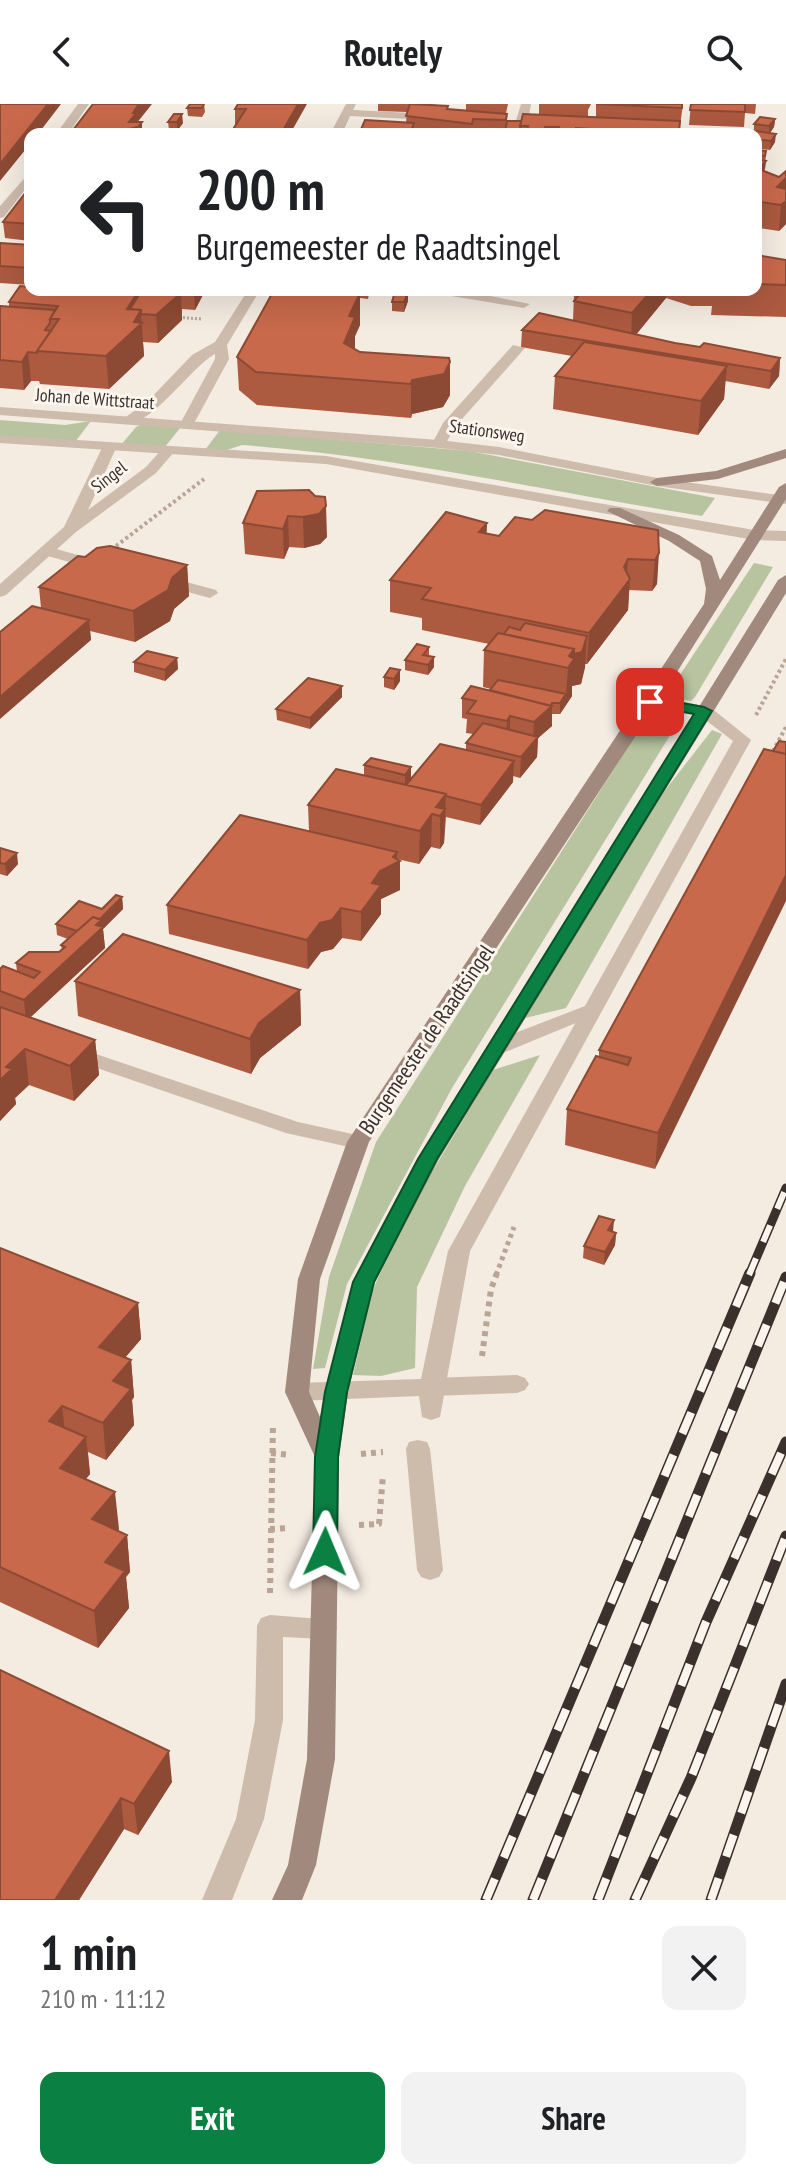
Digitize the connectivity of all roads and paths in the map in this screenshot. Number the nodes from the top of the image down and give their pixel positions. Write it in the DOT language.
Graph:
graph roads {
  1 [pos="84,104"];
  2 [pos="526,104"];
  3 [pos="349,108"];
  4 [pos="443,117"];
  5 [pos="507,120"];
  6 [pos="522,121"];
  7 [pos="538,122"];
  8 [pos="66,128"];
  9 [pos="339,128"];
  10 [pos="24,183"];
  11 [pos="0,214"];
  12 [pos="250,296"];
  13 [pos="475,296"];
  14 [pos="524,304"];
  15 [pos="164,316"];
  16 [pos="235,321"];
  17 [pos="220,345"];
  18 [pos="518,348"];
  19 [pos="0,411"];
  20 [pos="131,420"];
  21 [pos="187,424"];
  22 [pos="0,439"];
  23 [pos="439,444"];
  24 [pos="109,448"];
  25 [pos="167,452"];
  26 [pos="786,453"];
  27 [pos="207,477"];
  28 [pos="657,482"];
  29 [pos="784,495"];
  30 [pos="615,511"];
  31 [pos="71,529"];
  32 [pos="754,535"];
  33 [pos="786,536"];
  34 [pos="49,552"];
  35 [pos="101,565"];
  36 [pos="140,575"];
  37 [pos="786,580"];
  38 [pos="0,592"];
  39 [pos="210,593"];
  40 [pos="710,607"];
  41 [pos="786,659"];
  42 [pos="650,702"];
  43 [pos="704,711"];
  44 [pos="742,740"];
  45 [pos="593,1009"];
  46 [pos="59,1047"];
  47 [pos="496,1048"];
  48 [pos="358,1142"];
  49 [pos="521,1213"];
  50 [pos="517,1384"];
  51 [pos="480,1385"];
  52 [pos="297,1392"];
  53 [pos="336,1392"];
  54 [pos="431,1399"];
  55 [pos="418,1449"];
  56 [pos="271,1453"];
  57 [pos="327,1457"];
  58 [pos="430,1570"];
  59 [pos="270,1626"];
  60 [pos="324,1628"];
  61 [pos="217,1900"];
  62 [pos="287,1900"];
  1 -- 8 [label="street"];
  2 -- 6 [label="street"];
  3 -- 4 [label="street"];
  3 -- 9 [label="street"];
  5 -- 6 [label="street"];
  6 -- 7 [label="street"];
  10 -- 11 [label="street"];
  12 -- 16 [label="street"];
  13 -- 14 [label="street"];
  15 -- 16 [label="path"];
  16 -- 17 [label="street"];
  17 -- 20 [label="street"];
  17 -- 21 [label="street"];
  18 -- 23 [label="street"];
  19 -- 20 [label="street, Johan de Wittstraat"];
  20 -- 21 [label="street, Johan de Wittstraat"];
  21 -- 23 [label="street, Stationsweg"];
  22 -- 24 [label="street"];
  23 -- 28 [label="street, Stationsweg"];
  24 -- 25 [label="street"];
  24 -- 31 [label="street, Singel"];
  25 -- 30 [label="street"];
  25 -- 31 [label="street, Singel"];
  26 -- 28 [label="main road"];
  27 -- 35 [label="path"];
  28 -- 29 [label="street, Stationsweg"];
  29 -- 32 [label="main road, Burgemeester de Raadtsingel"];
  30 -- 32 [label="street"];
  30 -- 40 [label="main road"];
  31 -- 34 [label="street, Singel"];
  32 -- 33 [label="street"];
  32 -- 40 [label="main road, Burgemeester de Raadtsingel"];
  34 -- 35 [label="street"];
  34 -- 38 [label="street, Singel"];
  36 -- 39 [label="street"];
  37 -- 43 [label="main road"];
  40 -- 42 [label="main road, Burgemeester de Raadtsingel"];
  41 -- 44 [label="path"];
  42 -- 43 [label="street"];
  42 -- 48 [label="main road, Burgemeester de Raadtsingel"];
  43 -- 44 [label="street"];
  43 -- 47 [label="main road"];
  44 -- 45 [label="street"];
  45 -- 47 [label="street"];
  45 -- 54 [label="street"];
  46 -- 48 [label="street"];
  47 -- 53 [label="main road"];
  48 -- 52 [label="main road, Burgemeester de Raadtsingel"];
  49 -- 51 [label="path"];
  50 -- 51 [label="street"];
  51 -- 54 [label="street"];
  52 -- 53 [label="street"];
  52 -- 57 [label="main road"];
  53 -- 54 [label="street"];
  53 -- 57 [label="main road"];
  55 -- 58 [label="street"];
  56 -- 59 [label="path"];
  57 -- 60 [label="main road"];
  59 -- 60 [label="street"];
  59 -- 61 [label="street"];
  60 -- 62 [label="main road"];
}
